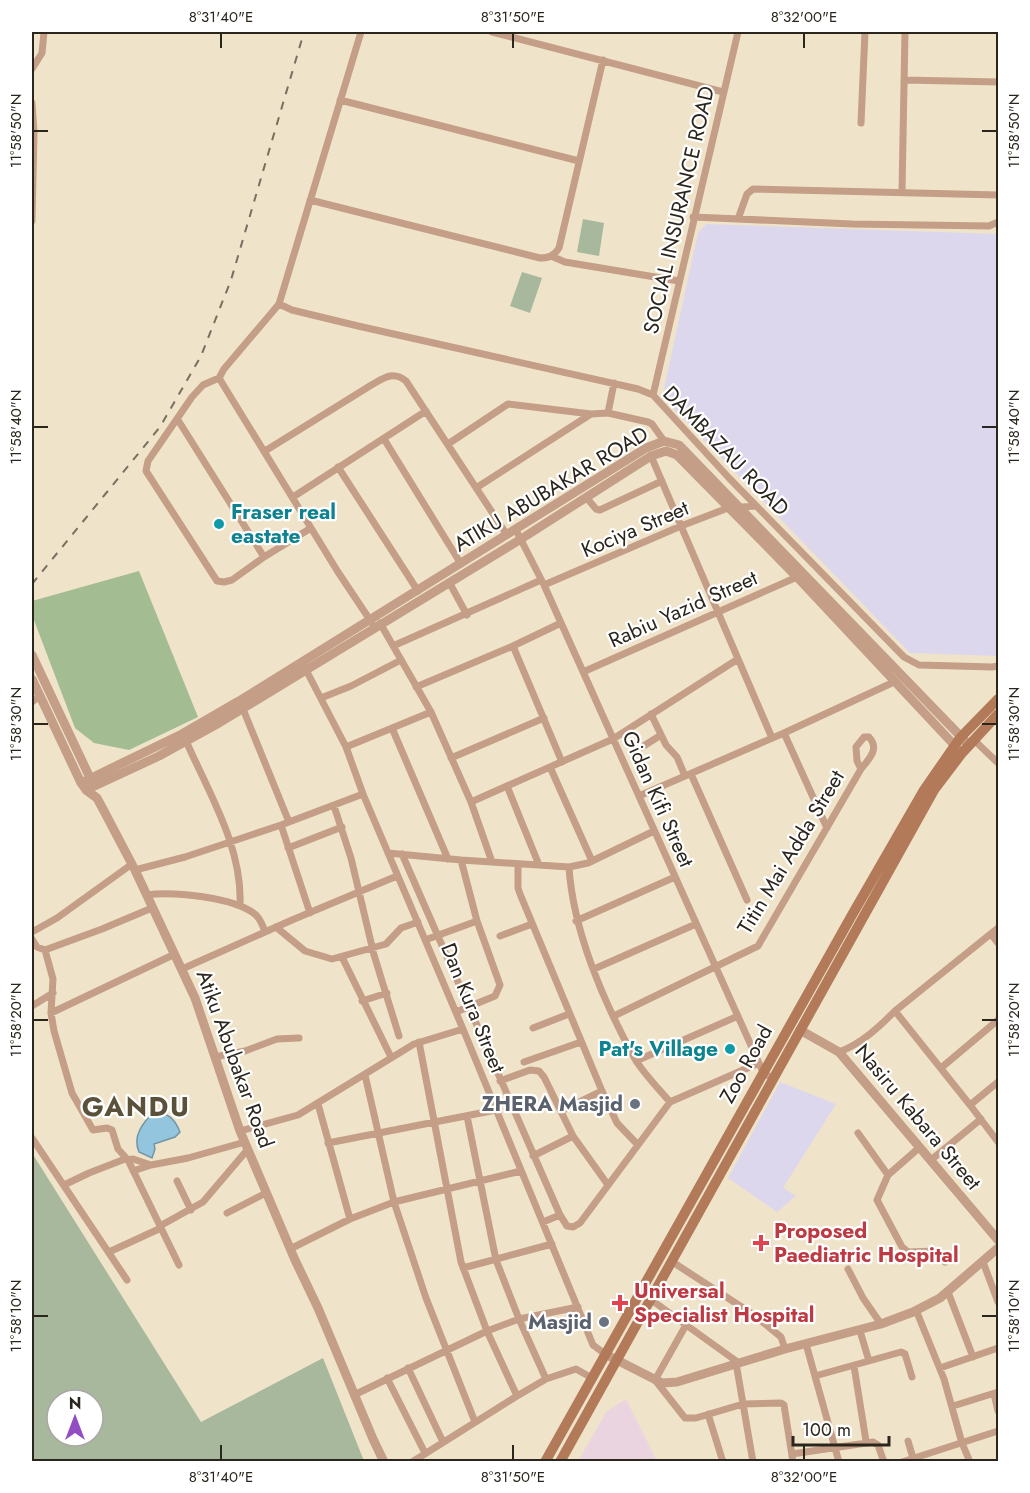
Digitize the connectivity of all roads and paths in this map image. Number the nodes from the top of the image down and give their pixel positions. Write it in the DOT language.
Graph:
graph roads {
  1 [pos="44,32"];
  2 [pos="362,32"];
  3 [pos="492,32"];
  4 [pos="738,32"];
  5 [pos="865,32"];
  6 [pos="905,32"];
  7 [pos="603,60"];
  8 [pos="32,69"];
  9 [pos="904,80"];
  10 [pos="999,82"];
  11 [pos="723,92"];
  12 [pos="340,100"];
  13 [pos="32,103"];
  14 [pos="861,123"];
  15 [pos="579,161"];
  16 [pos="902,192"];
  17 [pos="999,195"];
  18 [pos="310,200"];
  19 [pos="693,217"];
  20 [pos="738,219"];
  21 [pos="32,221"];
  22 [pos="999,222"];
  23 [pos="551,256"];
  24 [pos="679,281"];
  25 [pos="279,304"];
  26 [pos="219,378"];
  27 [pos="614,383"];
  28 [pos="653,395"];
  29 [pos="426,411"];
  30 [pos="608,413"];
  31 [pos="591,414"];
  32 [pos="178,420"];
  33 [pos="384,439"];
  34 [pos="664,441"];
  35 [pos="448,444"];
  36 [pos="265,451"];
  37 [pos="651,456"];
  38 [pos="338,467"];
  39 [pos="662,481"];
  40 [pos="476,488"];
  41 [pos="293,497"];
  42 [pos="586,497"];
  43 [pos="740,506"];
  44 [pos="756,506"];
  45 [pos="728,508"];
  46 [pos="681,526"];
  47 [pos="311,528"];
  48 [pos="515,535"];
  49 [pos="264,556"];
  50 [pos="461,564"];
  51 [pos="797,577"];
  52 [pos="449,582"];
  53 [pos="542,583"];
  54 [pos="417,591"];
  55 [pos="717,611"];
  56 [pos="467,615"];
  57 [pos="375,623"];
  58 [pos="561,623"];
  59 [pos="871,624"];
  60 [pos="860,632"];
  61 [pos="393,646"];
  62 [pos="513,646"];
  63 [pos="32,656"];
  64 [pos="738,659"];
  65 [pos="401,660"];
  66 [pos="304,666"];
  67 [pos="999,666"];
  68 [pos="583,672"];
  69 [pos="32,679"];
  70 [pos="894,682"];
  71 [pos="416,687"];
  72 [pos="321,698"];
  73 [pos="36,699"];
  74 [pos="999,699"];
  75 [pos="243,709"];
  76 [pos="431,712"];
  77 [pos="651,714"];
  78 [pos="999,714"];
  79 [pos="544,717"];
  80 [pos="392,728"];
  81 [pos="784,734"];
  82 [pos="661,735"];
  83 [pos="772,738"];
  84 [pos="613,739"];
  85 [pos="186,741"];
  86 [pos="964,744"];
  87 [pos="346,747"];
  88 [pos="642,747"];
  89 [pos="451,758"];
  90 [pos="562,762"];
  91 [pos="999,763"];
  92 [pos="550,767"];
  93 [pos="861,769"];
  94 [pos="688,775"];
  95 [pos="88,784"];
  96 [pos="507,786"];
  97 [pos="363,794"];
  98 [pos="639,796"];
  99 [pos="471,801"];
  100 [pos="334,806"];
  101 [pos="290,822"];
  102 [pos="281,825"];
  103 [pos="342,827"];
  104 [pos="827,828"];
  105 [pos="654,831"];
  106 [pos="231,841"];
  107 [pos="288,848"];
  108 [pos="388,853"];
  109 [pos="402,854"];
  110 [pos="448,859"];
  111 [pos="461,860"];
  112 [pos="592,861"];
  113 [pos="492,862"];
  114 [pos="518,864"];
  115 [pos="539,865"];
  116 [pos="133,867"];
  117 [pos="569,867"];
  118 [pos="398,876"];
  119 [pos="675,877"];
  120 [pos="360,892"];
  121 [pos="146,895"];
  122 [pos="747,900"];
  123 [pos="240,906"];
  124 [pos="152,908"];
  125 [pos="310,913"];
  126 [pos="477,921"];
  127 [pos="576,921"];
  128 [pos="418,922"];
  129 [pos="532,924"];
  130 [pos="696,924"];
  131 [pos="276,927"];
  132 [pos="999,928"];
  133 [pos="32,932"];
  134 [pos="265,932"];
  135 [pos="991,934"];
  136 [pos="438,935"];
  137 [pos="500,936"];
  138 [pos="32,939"];
  139 [pos="425,940"];
  140 [pos="999,943"];
  141 [pos="372,947"];
  142 [pos="34,948"];
  143 [pos="45,950"];
  144 [pos="175,954"];
  145 [pos="342,957"];
  146 [pos="716,967"];
  147 [pos="182,969"];
  148 [pos="594,969"];
  149 [pos="53,993"];
  150 [pos="387,993"];
  151 [pos="362,1001"];
  152 [pos="32,1006"];
  153 [pos="468,1007"];
  154 [pos="895,1011"];
  155 [pos="456,1012"];
  156 [pos="51,1013"];
  157 [pos="569,1014"];
  158 [pos="614,1016"];
  159 [pos="738,1016"];
  160 [pos="999,1020"];
  161 [pos="533,1028"];
  162 [pos="463,1029"];
  163 [pos="800,1030"];
  164 [pos="399,1036"];
  165 [pos="299,1038"];
  166 [pos="418,1042"];
  167 [pos="581,1042"];
  168 [pos="839,1052"];
  169 [pos="215,1057"];
  170 [pos="391,1057"];
  171 [pos="636,1060"];
  172 [pos="524,1062"];
  173 [pos="761,1067"];
  174 [pos="940,1068"];
  175 [pos="365,1075"];
  176 [pos="773,1079"];
  177 [pos="500,1081"];
  178 [pos="999,1082"];
  179 [pos="602,1092"];
  180 [pos="670,1102"];
  181 [pos="318,1104"];
  182 [pos="970,1105"];
  183 [pos="496,1110"];
  184 [pos="561,1111"];
  185 [pos="467,1116"];
  186 [pos="981,1119"];
  187 [pos="434,1122"];
  188 [pos="240,1131"];
  189 [pos="379,1133"];
  190 [pos="858,1133"];
  191 [pos="573,1136"];
  192 [pos="32,1138"];
  193 [pos="999,1142"];
  194 [pos="328,1143"];
  195 [pos="638,1145"];
  196 [pos="247,1146"];
  197 [pos="920,1148"];
  198 [pos="533,1156"];
  199 [pos="126,1159"];
  200 [pos="931,1160"];
  201 [pos="151,1165"];
  202 [pos="133,1171"];
  203 [pos="521,1171"];
  204 [pos="888,1175"];
  205 [pos="177,1181"];
  206 [pos="480,1182"];
  207 [pos="64,1185"];
  208 [pos="608,1185"];
  209 [pos="447,1190"];
  210 [pos="266,1193"];
  211 [pos="394,1202"];
  212 [pos="191,1210"];
  213 [pos="227,1213"];
  214 [pos="560,1215"];
  215 [pos="350,1219"];
  216 [pos="543,1222"];
  217 [pos="160,1227"];
  218 [pos="999,1240"];
  219 [pos="552,1244"];
  220 [pos="999,1248"];
  221 [pos="290,1249"];
  222 [pos="109,1252"];
  223 [pos="496,1260"];
  224 [pos="671,1262"];
  225 [pos="983,1262"];
  226 [pos="945,1263"];
  227 [pos="179,1265"];
  228 [pos="463,1268"];
  229 [pos="848,1269"];
  230 [pos="127,1280"];
  231 [pos="948,1292"];
  232 [pos="650,1299"];
  233 [pos="999,1302"];
  234 [pos="578,1307"];
  235 [pos="916,1310"];
  236 [pos="519,1319"];
  237 [pos="881,1324"];
  238 [pos="686,1325"];
  239 [pos="487,1330"];
  240 [pos="860,1330"];
  241 [pos="806,1344"];
  242 [pos="999,1348"];
  243 [pos="785,1349"];
  244 [pos="446,1350"];
  245 [pos="605,1354"];
  246 [pos="973,1357"];
  247 [pos="616,1360"];
  248 [pos="868,1361"];
  249 [pos="738,1363"];
  250 [pos="854,1366"];
  251 [pos="408,1368"];
  252 [pos="940,1368"];
  253 [pos="815,1376"];
  254 [pos="912,1377"];
  255 [pos="387,1378"];
  256 [pos="592,1378"];
  257 [pos="546,1379"];
  258 [pos="655,1380"];
  259 [pos="996,1393"];
  260 [pos="354,1395"];
  261 [pos="517,1396"];
  262 [pos="743,1404"];
  263 [pos="952,1406"];
  264 [pos="999,1411"];
  265 [pos="708,1414"];
  266 [pos="474,1422"];
  267 [pos="999,1431"];
  268 [pos="866,1441"];
  269 [pos="908,1441"];
  270 [pos="443,1442"];
  271 [pos="962,1443"];
  272 [pos="835,1446"];
  273 [pos="426,1453"];
  274 [pos="793,1458"];
  275 [pos="913,1458"];
  276 [pos="927,1458"];
  277 [pos="384,1461"];
  278 [pos="412,1461"];
  279 [pos="545,1461"];
  280 [pos="560,1461"];
  281 [pos="723,1461"];
  282 [pos="753,1461"];
  283 [pos="839,1461"];
  284 [pos="884,1461"];
  285 [pos="902,1461"];
  286 [pos="970,1461"];
  1 -- 8 [label="street"];
  2 -- 12 [label="street"];
  3 -- 7 [label="street"];
  4 -- 11 [label="street, SOCIAL INSURANCE ROAD"];
  5 -- 14 [label="street"];
  6 -- 9 [label="street"];
  7 -- 11 [label="street"];
  7 -- 15 [label="street"];
  9 -- 10 [label="street"];
  9 -- 16 [label="street"];
  11 -- 19 [label="street, SOCIAL INSURANCE ROAD"];
  12 -- 15 [label="street"];
  12 -- 18 [label="street"];
  13 -- 21 [label="street"];
  15 -- 23 [label="street"];
  16 -- 17 [label="street"];
  16 -- 20 [label="street"];
  18 -- 23 [label="street"];
  18 -- 25 [label="street"];
  19 -- 20 [label="street"];
  19 -- 24 [label="street, SOCIAL INSURANCE ROAD"];
  20 -- 22 [label="street"];
  23 -- 24 [label="street"];
  24 -- 28 [label="street, SOCIAL INSURANCE ROAD"];
  25 -- 26 [label="street"];
  25 -- 27 [label="street, DAMBAZAU ROAD"];
  26 -- 32 [label="street"];
  26 -- 36 [label="street"];
  27 -- 28 [label="street, DAMBAZAU ROAD"];
  27 -- 30 [label="street"];
  28 -- 44 [label="street, DAMBAZAU ROAD"];
  29 -- 33 [label="street"];
  29 -- 35 [label="street, Gidan Kifi Street"];
  29 -- 36 [label="street, Gidan Kifi Street"];
  30 -- 31 [label="street"];
  30 -- 34 [label="street"];
  31 -- 35 [label="street"];
  31 -- 40 [label="street"];
  32 -- 49 [label="street"];
  32 -- 49 [label="street"];
  33 -- 38 [label="street"];
  33 -- 50 [label="street"];
  34 -- 43 [label="street, ATIKU ABUBAKAR ROAD"];
  34 -- 48 [label="street, ATIKU ABUBAKAR ROAD"];
  35 -- 40 [label="street, Gidan Kifi Street"];
  36 -- 41 [label="street"];
  37 -- 39 [label="street"];
  37 -- 42 [label="street"];
  37 -- 45 [label="street"];
  38 -- 41 [label="street"];
  38 -- 54 [label="street"];
  39 -- 42 [label="street"];
  39 -- 46 [label="street"];
  40 -- 48 [label="street, Gidan Kifi Street"];
  41 -- 47 [label="street"];
  42 -- 48 [label="street"];
  43 -- 44 [label="street, Kociya Street"];
  43 -- 45 [label="street, Kociya Street"];
  43 -- 60 [label="street, ATIKU ABUBAKAR ROAD"];
  44 -- 59 [label="street, DAMBAZAU ROAD"];
  45 -- 46 [label="street, Kociya Street"];
  45 -- 51 [label="street"];
  46 -- 53 [label="street, Kociya Street"];
  46 -- 55 [label="street"];
  47 -- 49 [label="street"];
  47 -- 57 [label="street"];
  48 -- 50 [label="street, ATIKU ABUBAKAR ROAD"];
  48 -- 52 [label="street"];
  48 -- 53 [label="street, Gidan Kifi Street"];
  50 -- 54 [label="street, ATIKU ABUBAKAR ROAD"];
  51 -- 55 [label="street, Rabiu Yazid Street"];
  51 -- 70 [label="street"];
  52 -- 56 [label="street"];
  52 -- 57 [label="street"];
  53 -- 56 [label="street, Kociya Street"];
  53 -- 58 [label="street, Gidan Kifi Street"];
  54 -- 57 [label="street, ATIKU ABUBAKAR ROAD"];
  55 -- 64 [label="street"];
  55 -- 68 [label="street, Rabiu Yazid Street"];
  56 -- 61 [label="street, Kociya Street"];
  57 -- 61 [label="street"];
  57 -- 66 [label="street, ATIKU ABUBAKAR ROAD"];
  58 -- 62 [label="street"];
  58 -- 68 [label="street, Gidan Kifi Street"];
  59 -- 60 [label="street"];
  59 -- 67 [label="street, DAMBAZAU ROAD"];
  60 -- 86 [label="street, ATIKU ABUBAKAR ROAD"];
  61 -- 65 [label="street"];
  62 -- 71 [label="street"];
  62 -- 79 [label="street"];
  63 -- 95 [label="street"];
  64 -- 77 [label="street"];
  64 -- 83 [label="street"];
  65 -- 71 [label="street"];
  65 -- 72 [label="street"];
  66 -- 72 [label="street, Dan Kura Street"];
  66 -- 75 [label="street"];
  66 -- 95 [label="street, ATIKU ABUBAKAR ROAD"];
  68 -- 84 [label="street, Gidan Kifi Street"];
  69 -- 73 [label="street, Atiku Abubakar Road"];
  70 -- 81 [label="street"];
  70 -- 86 [label="street"];
  71 -- 76 [label="street"];
  72 -- 87 [label="street, Dan Kura Street"];
  73 -- 95 [label="street, Atiku Abubakar Road"];
  74 -- 86 [label="main road, Zoo Road"];
  75 -- 85 [label="street"];
  75 -- 101 [label="street"];
  76 -- 80 [label="street"];
  76 -- 89 [label="street"];
  77 -- 82 [label="street"];
  77 -- 84 [label="street"];
  78 -- 86 [label="main road, Zoo Road"];
  79 -- 89 [label="street"];
  79 -- 90 [label="street"];
  80 -- 87 [label="street"];
  80 -- 110 [label="street"];
  81 -- 83 [label="street"];
  81 -- 104 [label="street"];
  82 -- 88 [label="street"];
  82 -- 94 [label="street"];
  83 -- 94 [label="street"];
  84 -- 90 [label="street"];
  84 -- 98 [label="street, Gidan Kifi Street"];
  85 -- 95 [label="street"];
  85 -- 106 [label="street"];
  86 -- 91 [label="street"];
  86 -- 163 [label="main road, Zoo Road"];
  86 -- 173 [label="main road, Zoo Road"];
  87 -- 97 [label="street, Dan Kura Street"];
  89 -- 99 [label="street"];
  90 -- 92 [label="street"];
  92 -- 96 [label="street"];
  92 -- 112 [label="street"];
  93 -- 104 [label="street, Titin Mai Adda Street"];
  94 -- 98 [label="street"];
  94 -- 122 [label="street"];
  95 -- 116 [label="street, Atiku Abubakar Road"];
  96 -- 99 [label="street"];
  96 -- 115 [label="street"];
  97 -- 100 [label="street"];
  97 -- 108 [label="street, Dan Kura Street"];
  98 -- 105 [label="street, Gidan Kifi Street"];
  99 -- 113 [label="street"];
  100 -- 101 [label="street"];
  100 -- 103 [label="street"];
  101 -- 102 [label="street"];
  102 -- 106 [label="street"];
  102 -- 107 [label="street"];
  103 -- 107 [label="street"];
  103 -- 120 [label="street"];
  104 -- 146 [label="street, Titin Mai Adda Street"];
  105 -- 112 [label="street"];
  105 -- 119 [label="street, Gidan Kifi Street"];
  106 -- 116 [label="street"];
  106 -- 123 [label="street"];
  107 -- 125 [label="street"];
  108 -- 109 [label="street"];
  108 -- 118 [label="street, Dan Kura Street"];
  109 -- 110 [label="street"];
  109 -- 136 [label="street"];
  110 -- 111 [label="street"];
  111 -- 113 [label="street"];
  111 -- 126 [label="street"];
  112 -- 117 [label="street"];
  113 -- 114 [label="street"];
  114 -- 115 [label="street"];
  114 -- 129 [label="street"];
  115 -- 117 [label="street"];
  116 -- 121 [label="street, Atiku Abubakar Road"];
  116 -- 133 [label="street"];
  117 -- 127 [label="street"];
  118 -- 120 [label="street"];
  118 -- 128 [label="street, Dan Kura Street"];
  119 -- 127 [label="street"];
  119 -- 130 [label="street, Gidan Kifi Street"];
  120 -- 125 [label="street"];
  120 -- 141 [label="street"];
  121 -- 123 [label="street"];
  121 -- 124 [label="street, Atiku Abubakar Road"];
  123 -- 134 [label="street"];
  124 -- 143 [label="street"];
  124 -- 144 [label="street, Atiku Abubakar Road"];
  125 -- 131 [label="street"];
  126 -- 136 [label="street"];
  126 -- 153 [label="street"];
  127 -- 148 [label="street"];
  128 -- 139 [label="street, Dan Kura Street"];
  128 -- 141 [label="street"];
  129 -- 137 [label="street"];
  129 -- 157 [label="street"];
  130 -- 146 [label="street, Gidan Kifi Street"];
  130 -- 148 [label="street"];
  131 -- 134 [label="street"];
  131 -- 145 [label="street"];
  132 -- 135 [label="street"];
  134 -- 147 [label="street"];
  135 -- 140 [label="street"];
  135 -- 154 [label="street"];
  136 -- 139 [label="street"];
  136 -- 153 [label="street"];
  138 -- 142 [label="street"];
  139 -- 155 [label="street, Dan Kura Street"];
  141 -- 145 [label="street"];
  141 -- 150 [label="street"];
  142 -- 143 [label="street"];
  143 -- 149 [label="street"];
  144 -- 147 [label="street, Atiku Abubakar Road"];
  144 -- 156 [label="street"];
  145 -- 151 [label="street"];
  146 -- 158 [label="street, Titin Mai Adda Street"];
  146 -- 159 [label="street, Gidan Kifi Street"];
  147 -- 169 [label="street, Atiku Abubakar Road"];
  148 -- 158 [label="street"];
  149 -- 152 [label="street"];
  149 -- 156 [label="street"];
  150 -- 151 [label="street"];
  150 -- 164 [label="street"];
  151 -- 170 [label="street"];
  153 -- 155 [label="street"];
  153 -- 177 [label="street"];
  154 -- 168 [label="street"];
  154 -- 174 [label="street"];
  155 -- 162 [label="street, Dan Kura Street"];
  156 -- 199 [label="street"];
  157 -- 161 [label="street"];
  157 -- 167 [label="street"];
  158 -- 171 [label="street"];
  159 -- 171 [label="street"];
  159 -- 173 [label="street, Gidan Kifi Street"];
  160 -- 174 [label="street"];
  162 -- 166 [label="street"];
  162 -- 183 [label="street, Dan Kura Street"];
  163 -- 168 [label="street, Nasiru Kabara Street"];
  163 -- 176 [label="main road, Zoo Road"];
  165 -- 169 [label="street"];
  166 -- 170 [label="street"];
  166 -- 187 [label="street"];
  167 -- 172 [label="street"];
  167 -- 179 [label="street"];
  168 -- 197 [label="street, Nasiru Kabara Street"];
  169 -- 188 [label="street, Atiku Abubakar Road"];
  170 -- 175 [label="street"];
  171 -- 180 [label="street"];
  173 -- 176 [label="street"];
  173 -- 180 [label="street"];
  173 -- 245 [label="main road, Zoo Road"];
  174 -- 182 [label="street"];
  175 -- 181 [label="street"];
  175 -- 189 [label="street"];
  176 -- 224 [label="main road, Zoo Road"];
  177 -- 184 [label="street"];
  177 -- 198 [label="street"];
  178 -- 182 [label="street"];
  179 -- 184 [label="street"];
  179 -- 195 [label="street"];
  180 -- 195 [label="street"];
  181 -- 188 [label="street"];
  181 -- 194 [label="street"];
  182 -- 186 [label="street"];
  183 -- 185 [label="street"];
  183 -- 203 [label="street, Dan Kura Street"];
  184 -- 191 [label="street"];
  185 -- 187 [label="street"];
  185 -- 206 [label="street"];
  186 -- 193 [label="street"];
  186 -- 200 [label="street"];
  187 -- 189 [label="street"];
  187 -- 209 [label="street"];
  188 -- 196 [label="street, Atiku Abubakar Road"];
  189 -- 194 [label="street"];
  189 -- 211 [label="street"];
  190 -- 204 [label="street"];
  191 -- 198 [label="street"];
  191 -- 208 [label="street"];
  192 -- 207 [label="street"];
  194 -- 215 [label="street"];
  195 -- 208 [label="street"];
  196 -- 201 [label="street"];
  196 -- 210 [label="street, Atiku Abubakar Road"];
  196 -- 212 [label="street"];
  197 -- 200 [label="street, Nasiru Kabara Street"];
  197 -- 204 [label="street"];
  198 -- 214 [label="street"];
  199 -- 201 [label="street"];
  199 -- 202 [label="street"];
  199 -- 207 [label="street"];
  200 -- 218 [label="street, Nasiru Kabara Street"];
  201 -- 202 [label="street"];
  202 -- 217 [label="street"];
  203 -- 206 [label="street"];
  203 -- 216 [label="street, Dan Kura Street"];
  204 -- 226 [label="street"];
  205 -- 212 [label="street"];
  206 -- 209 [label="street"];
  206 -- 223 [label="street"];
  207 -- 222 [label="street"];
  208 -- 214 [label="street"];
  209 -- 211 [label="street"];
  209 -- 228 [label="street"];
  210 -- 213 [label="street"];
  210 -- 221 [label="street, Atiku Abubakar Road"];
  211 -- 215 [label="street"];
  211 -- 244 [label="street"];
  212 -- 217 [label="street"];
  214 -- 216 [label="street"];
  215 -- 221 [label="street"];
  216 -- 219 [label="street, Dan Kura Street"];
  217 -- 222 [label="street"];
  217 -- 227 [label="street"];
  219 -- 223 [label="street"];
  219 -- 234 [label="street, Dan Kura Street"];
  220 -- 225 [label="street"];
  221 -- 260 [label="street, Atiku Abubakar Road"];
  222 -- 230 [label="street"];
  223 -- 228 [label="street"];
  223 -- 236 [label="street"];
  224 -- 232 [label="main road, Zoo Road"];
  224 -- 243 [label="street"];
  225 -- 231 [label="street"];
  225 -- 233 [label="street"];
  228 -- 239 [label="street"];
  229 -- 237 [label="street"];
  231 -- 235 [label="street"];
  231 -- 246 [label="street"];
  232 -- 238 [label="street"];
  232 -- 247 [label="main road, Zoo Road"];
  234 -- 236 [label="street"];
  234 -- 245 [label="street, Dan Kura Street"];
  235 -- 237 [label="street"];
  235 -- 252 [label="street"];
  236 -- 239 [label="street"];
  236 -- 257 [label="street"];
  237 -- 240 [label="street"];
  238 -- 249 [label="street"];
  238 -- 258 [label="street"];
  239 -- 244 [label="street"];
  239 -- 261 [label="street"];
  240 -- 241 [label="street"];
  240 -- 248 [label="street"];
  241 -- 243 [label="street"];
  241 -- 253 [label="street"];
  242 -- 246 [label="street"];
  243 -- 249 [label="street"];
  244 -- 251 [label="street"];
  244 -- 266 [label="street"];
  245 -- 247 [label="street, Dan Kura Street"];
  245 -- 256 [label="main road, Zoo Road"];
  246 -- 252 [label="street"];
  247 -- 258 [label="street, Dan Kura Street"];
  247 -- 280 [label="main road, Zoo Road"];
  248 -- 250 [label="street"];
  248 -- 254 [label="street"];
  249 -- 258 [label="street"];
  249 -- 262 [label="street"];
  250 -- 253 [label="street"];
  250 -- 268 [label="street"];
  251 -- 255 [label="street"];
  251 -- 270 [label="street"];
  252 -- 263 [label="street"];
  253 -- 272 [label="street"];
  255 -- 260 [label="street"];
  255 -- 273 [label="street"];
  256 -- 257 [label="street"];
  256 -- 279 [label="main road, Zoo Road"];
  257 -- 261 [label="street"];
  258 -- 265 [label="street"];
  259 -- 263 [label="street"];
  259 -- 264 [label="street"];
  260 -- 277 [label="street, Atiku Abubakar Road"];
  261 -- 266 [label="street"];
  262 -- 265 [label="street"];
  262 -- 274 [label="street"];
  262 -- 282 [label="street"];
  263 -- 271 [label="street"];
  265 -- 281 [label="street"];
  266 -- 270 [label="street"];
  267 -- 271 [label="street"];
  268 -- 272 [label="street"];
  268 -- 284 [label="street"];
  269 -- 275 [label="street"];
  270 -- 273 [label="street"];
  271 -- 276 [label="street"];
  271 -- 286 [label="street"];
  272 -- 274 [label="street"];
  272 -- 283 [label="street"];
  273 -- 278 [label="street"];
  275 -- 276 [label="street"];
  275 -- 285 [label="street"];
}
